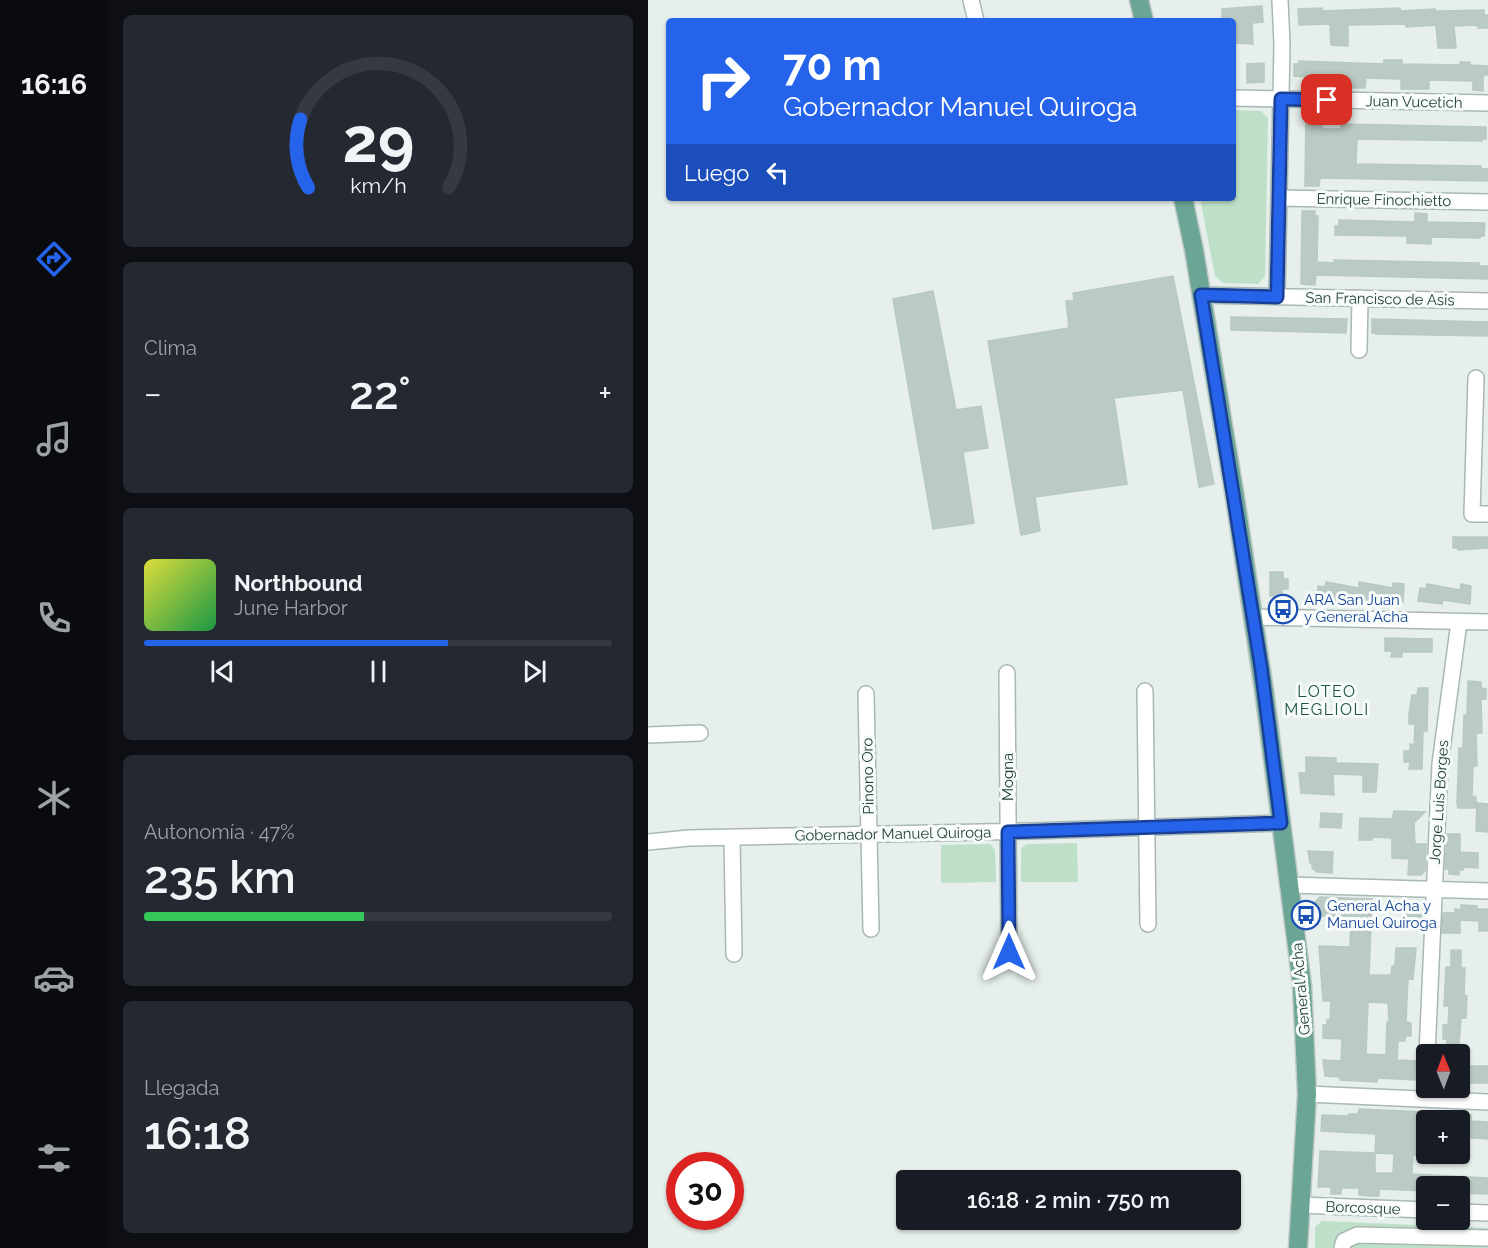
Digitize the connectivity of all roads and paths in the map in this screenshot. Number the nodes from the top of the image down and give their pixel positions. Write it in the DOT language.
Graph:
graph roads {
  1 [pos="971,0"];
  2 [pos="1139,0"];
  3 [pos="1280,0"];
  4 [pos="975,18"];
  5 [pos="1142,18"];
  6 [pos="1236,98"];
  7 [pos="1281,99"];
  8 [pos="1488,103"];
  9 [pos="1279,198"];
  10 [pos="1184,201"];
  11 [pos="1488,202"];
  12 [pos="1201,295"];
  13 [pos="1277,297"];
  14 [pos="1360,298"];
  15 [pos="1488,301"];
  16 [pos="1359,350"];
  17 [pos="1476,378"];
  18 [pos="1488,514"];
  19 [pos="1253,617"];
  20 [pos="1459,622"];
  21 [pos="1488,622"];
  22 [pos="1007,673"];
  23 [pos="1145,691"];
  24 [pos="866,694"];
  25 [pos="700,733"];
  26 [pos="648,735"];
  27 [pos="1281,823"];
  28 [pos="1147,828"];
  29 [pos="1008,832"];
  30 [pos="869,834"];
  31 [pos="732,837"];
  32 [pos="648,842"];
  33 [pos="1289,885"];
  34 [pos="1434,889"];
  35 [pos="1488,891"];
  36 [pos="1148,924"];
  37 [pos="871,929"];
  38 [pos="1009,952"];
  39 [pos="734,954"];
  40 [pos="1428,1044"];
  41 [pos="1307,1094"];
  42 [pos="1425,1099"];
  43 [pos="1488,1102"];
  44 [pos="1300,1205"];
  45 [pos="1416,1210"];
  46 [pos="1470,1212"];
  47 [pos="1488,1213"];
  48 [pos="1488,1238"];
  49 [pos="1298,1248"];
  50 [pos="1342,1248"];
  1 -- 4 [label="street"];
  2 -- 5 [label="main road"];
  3 -- 7 [label="street"];
  6 -- 7 [label="street, Juan Vucetich"];
  7 -- 8 [label="street, Juan Vucetich"];
  7 -- 9 [label="street"];
  9 -- 11 [label="street, Enrique Finochietto"];
  9 -- 13 [label="street"];
  10 -- 12 [label="main road, General Acha"];
  12 -- 13 [label="street, San Francisco de Asis"];
  12 -- 19 [label="main road, General Acha"];
  13 -- 14 [label="street, San Francisco de Asis"];
  14 -- 15 [label="street, San Francisco de Asis"];
  14 -- 16 [label="street"];
  17 -- 18 [label="street"];
  19 -- 20 [label="street"];
  19 -- 27 [label="main road, General Acha"];
  20 -- 21 [label="street"];
  20 -- 34 [label="street, Jorge Luis Borges"];
  22 -- 29 [label="street, Mogna"];
  23 -- 28 [label="street"];
  24 -- 30 [label="street, Pinono Oro"];
  25 -- 26 [label="street"];
  27 -- 28 [label="street, Gobernador Manuel Quiroga"];
  27 -- 33 [label="main road, General Acha"];
  28 -- 29 [label="street, Gobernador Manuel Quiroga"];
  28 -- 36 [label="street"];
  29 -- 30 [label="street, Gobernador Manuel Quiroga"];
  29 -- 38 [label="street, Mogna"];
  30 -- 31 [label="street, Gobernador Manuel Quiroga"];
  30 -- 37 [label="street, Pinono Oro"];
  31 -- 32 [label="street, Gobernador Manuel Quiroga"];
  31 -- 39 [label="street"];
  33 -- 34 [label="street"];
  33 -- 41 [label="main road, General Acha"];
  34 -- 35 [label="street"];
  34 -- 40 [label="street, Jorge Luis Borges"];
  41 -- 42 [label="street"];
  41 -- 44 [label="main road, General Acha"];
  42 -- 43 [label="street"];
  44 -- 45 [label="street, Borcosque"];
  44 -- 49 [label="main road, General Acha"];
  46 -- 47 [label="street"];
  48 -- 50 [label="street"];
}
